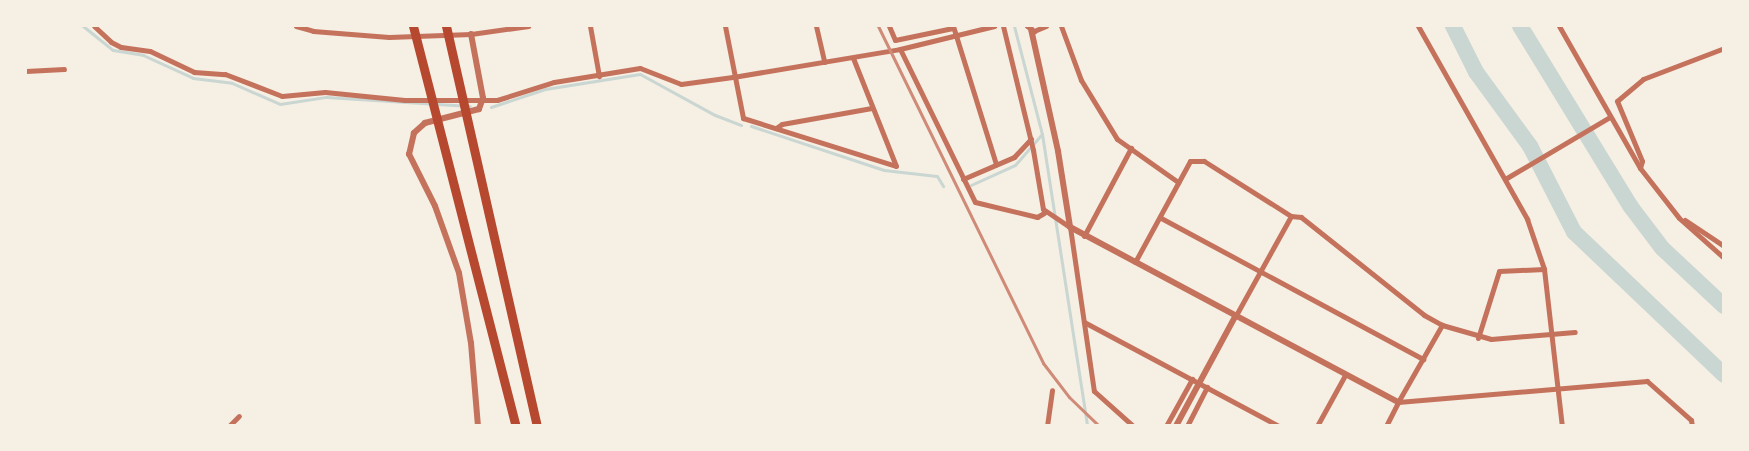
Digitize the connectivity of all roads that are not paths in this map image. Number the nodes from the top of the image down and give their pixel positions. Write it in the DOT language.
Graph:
graph roads {
  1 [pos="94,26"];
  2 [pos="296,26"];
  3 [pos="413,26"];
  4 [pos="446,26"];
  5 [pos="528,26"];
  6 [pos="590,26"];
  7 [pos="725,26"];
  8 [pos="816,26"];
  9 [pos="889,26"];
  10 [pos="994,26"];
  11 [pos="1003,26"];
  12 [pos="1046,26"];
  13 [pos="1061,26"];
  14 [pos="1418,26"];
  15 [pos="1559,26"];
  16 [pos="953,27"];
  17 [pos="1029,27"];
  18 [pos="471,34"];
  19 [pos="956,36"];
  20 [pos="1724,48"];
  21 [pos="900,49"];
  22 [pos="853,58"];
  23 [pos="824,62"];
  24 [pos="64,69"];
  25 [pos="26,71"];
  26 [pos="599,76"];
  27 [pos="733,77"];
  28 [pos="483,98"];
  29 [pos="872,108"];
  30 [pos="1610,117"];
  31 [pos="776,128"];
  32 [pos="1031,141"];
  33 [pos="1131,148"];
  34 [pos="996,165"];
  35 [pos="1640,168"];
  36 [pos="963,179"];
  37 [pos="1505,179"];
  38 [pos="1178,182"];
  39 [pos="1044,213"];
  40 [pos="1291,216"];
  41 [pos="1161,218"];
  42 [pos="1679,218"];
  43 [pos="1066,225"];
  44 [pos="1084,236"];
  45 [pos="1724,246"];
  46 [pos="1724,258"];
  47 [pos="1135,262"];
  48 [pos="1544,269"];
  49 [pos="1260,272"];
  50 [pos="1235,317"];
  51 [pos="1084,322"];
  52 [pos="1442,325"];
  53 [pos="1575,332"];
  54 [pos="1552,333"];
  55 [pos="1478,338"];
  56 [pos="1423,359"];
  57 [pos="1345,375"];
  58 [pos="1192,379"];
  59 [pos="1200,382"];
  60 [pos="1207,387"];
  61 [pos="1557,389"];
  62 [pos="1052,390"];
  63 [pos="1398,402"];
  64 [pos="239,416"];
  65 [pos="229,426"];
  66 [pos="478,426"];
  67 [pos="516,426"];
  68 [pos="537,426"];
  69 [pos="1047,426"];
  70 [pos="1133,426"];
  71 [pos="1166,426"];
  72 [pos="1176,426"];
  73 [pos="1187,426"];
  74 [pos="1279,426"];
  75 [pos="1317,426"];
  76 [pos="1386,426"];
  77 [pos="1562,426"];
  78 [pos="1692,426"];
  1 -- 28 [label="street"];
  2 -- 18 [label="street"];
  3 -- 67 [label="highway"];
  4 -- 68 [label="highway"];
  5 -- 18 [label="street"];
  6 -- 26 [label="street"];
  7 -- 27 [label="street"];
  8 -- 23 [label="street"];
  9 -- 16 [label="street"];
  10 -- 19 [label="street"];
  11 -- 32 [label="street"];
  12 -- 17 [label="street"];
  13 -- 33 [label="street"];
  14 -- 37 [label="street"];
  15 -- 30 [label="street"];
  16 -- 19 [label="street"];
  17 -- 43 [label="street"];
  18 -- 28 [label="street"];
  19 -- 21 [label="street"];
  19 -- 34 [label="street"];
  20 -- 35 [label="street"];
  21 -- 22 [label="street"];
  21 -- 36 [label="street"];
  22 -- 23 [label="street"];
  22 -- 29 [label="street"];
  23 -- 27 [label="street"];
  24 -- 25 [label="street"];
  26 -- 27 [label="street"];
  26 -- 28 [label="street"];
  27 -- 31 [label="street"];
  28 -- 66 [label="street"];
  29 -- 31 [label="street"];
  29 -- 31 [label="street"];
  30 -- 35 [label="street"];
  30 -- 37 [label="street"];
  32 -- 34 [label="street"];
  32 -- 39 [label="street"];
  33 -- 38 [label="street"];
  33 -- 44 [label="street"];
  34 -- 36 [label="street"];
  35 -- 42 [label="street"];
  36 -- 39 [label="street"];
  37 -- 48 [label="street"];
  38 -- 40 [label="street"];
  38 -- 41 [label="street"];
  39 -- 43 [label="street"];
  40 -- 49 [label="street"];
  40 -- 52 [label="street"];
  41 -- 47 [label="street"];
  41 -- 49 [label="street"];
  42 -- 45 [label="street"];
  42 -- 46 [label="street"];
  43 -- 44 [label="street"];
  43 -- 51 [label="street"];
  44 -- 47 [label="street"];
  47 -- 50 [label="street"];
  48 -- 54 [label="street"];
  48 -- 55 [label="street"];
  49 -- 50 [label="street"];
  49 -- 56 [label="street"];
  50 -- 57 [label="street"];
  50 -- 59 [label="street"];
  51 -- 58 [label="street"];
  51 -- 70 [label="street"];
  52 -- 55 [label="street"];
  52 -- 56 [label="street"];
  53 -- 54 [label="street"];
  54 -- 55 [label="street"];
  54 -- 61 [label="street"];
  56 -- 63 [label="street"];
  57 -- 63 [label="street"];
  57 -- 75 [label="street"];
  58 -- 59 [label="street"];
  58 -- 71 [label="street"];
  59 -- 60 [label="street"];
  59 -- 72 [label="street"];
  60 -- 73 [label="street"];
  60 -- 74 [label="street"];
  61 -- 63 [label="street"];
  61 -- 77 [label="street"];
  61 -- 78 [label="street"];
  62 -- 69 [label="street"];
  63 -- 76 [label="street"];
  64 -- 65 [label="street"];
}
